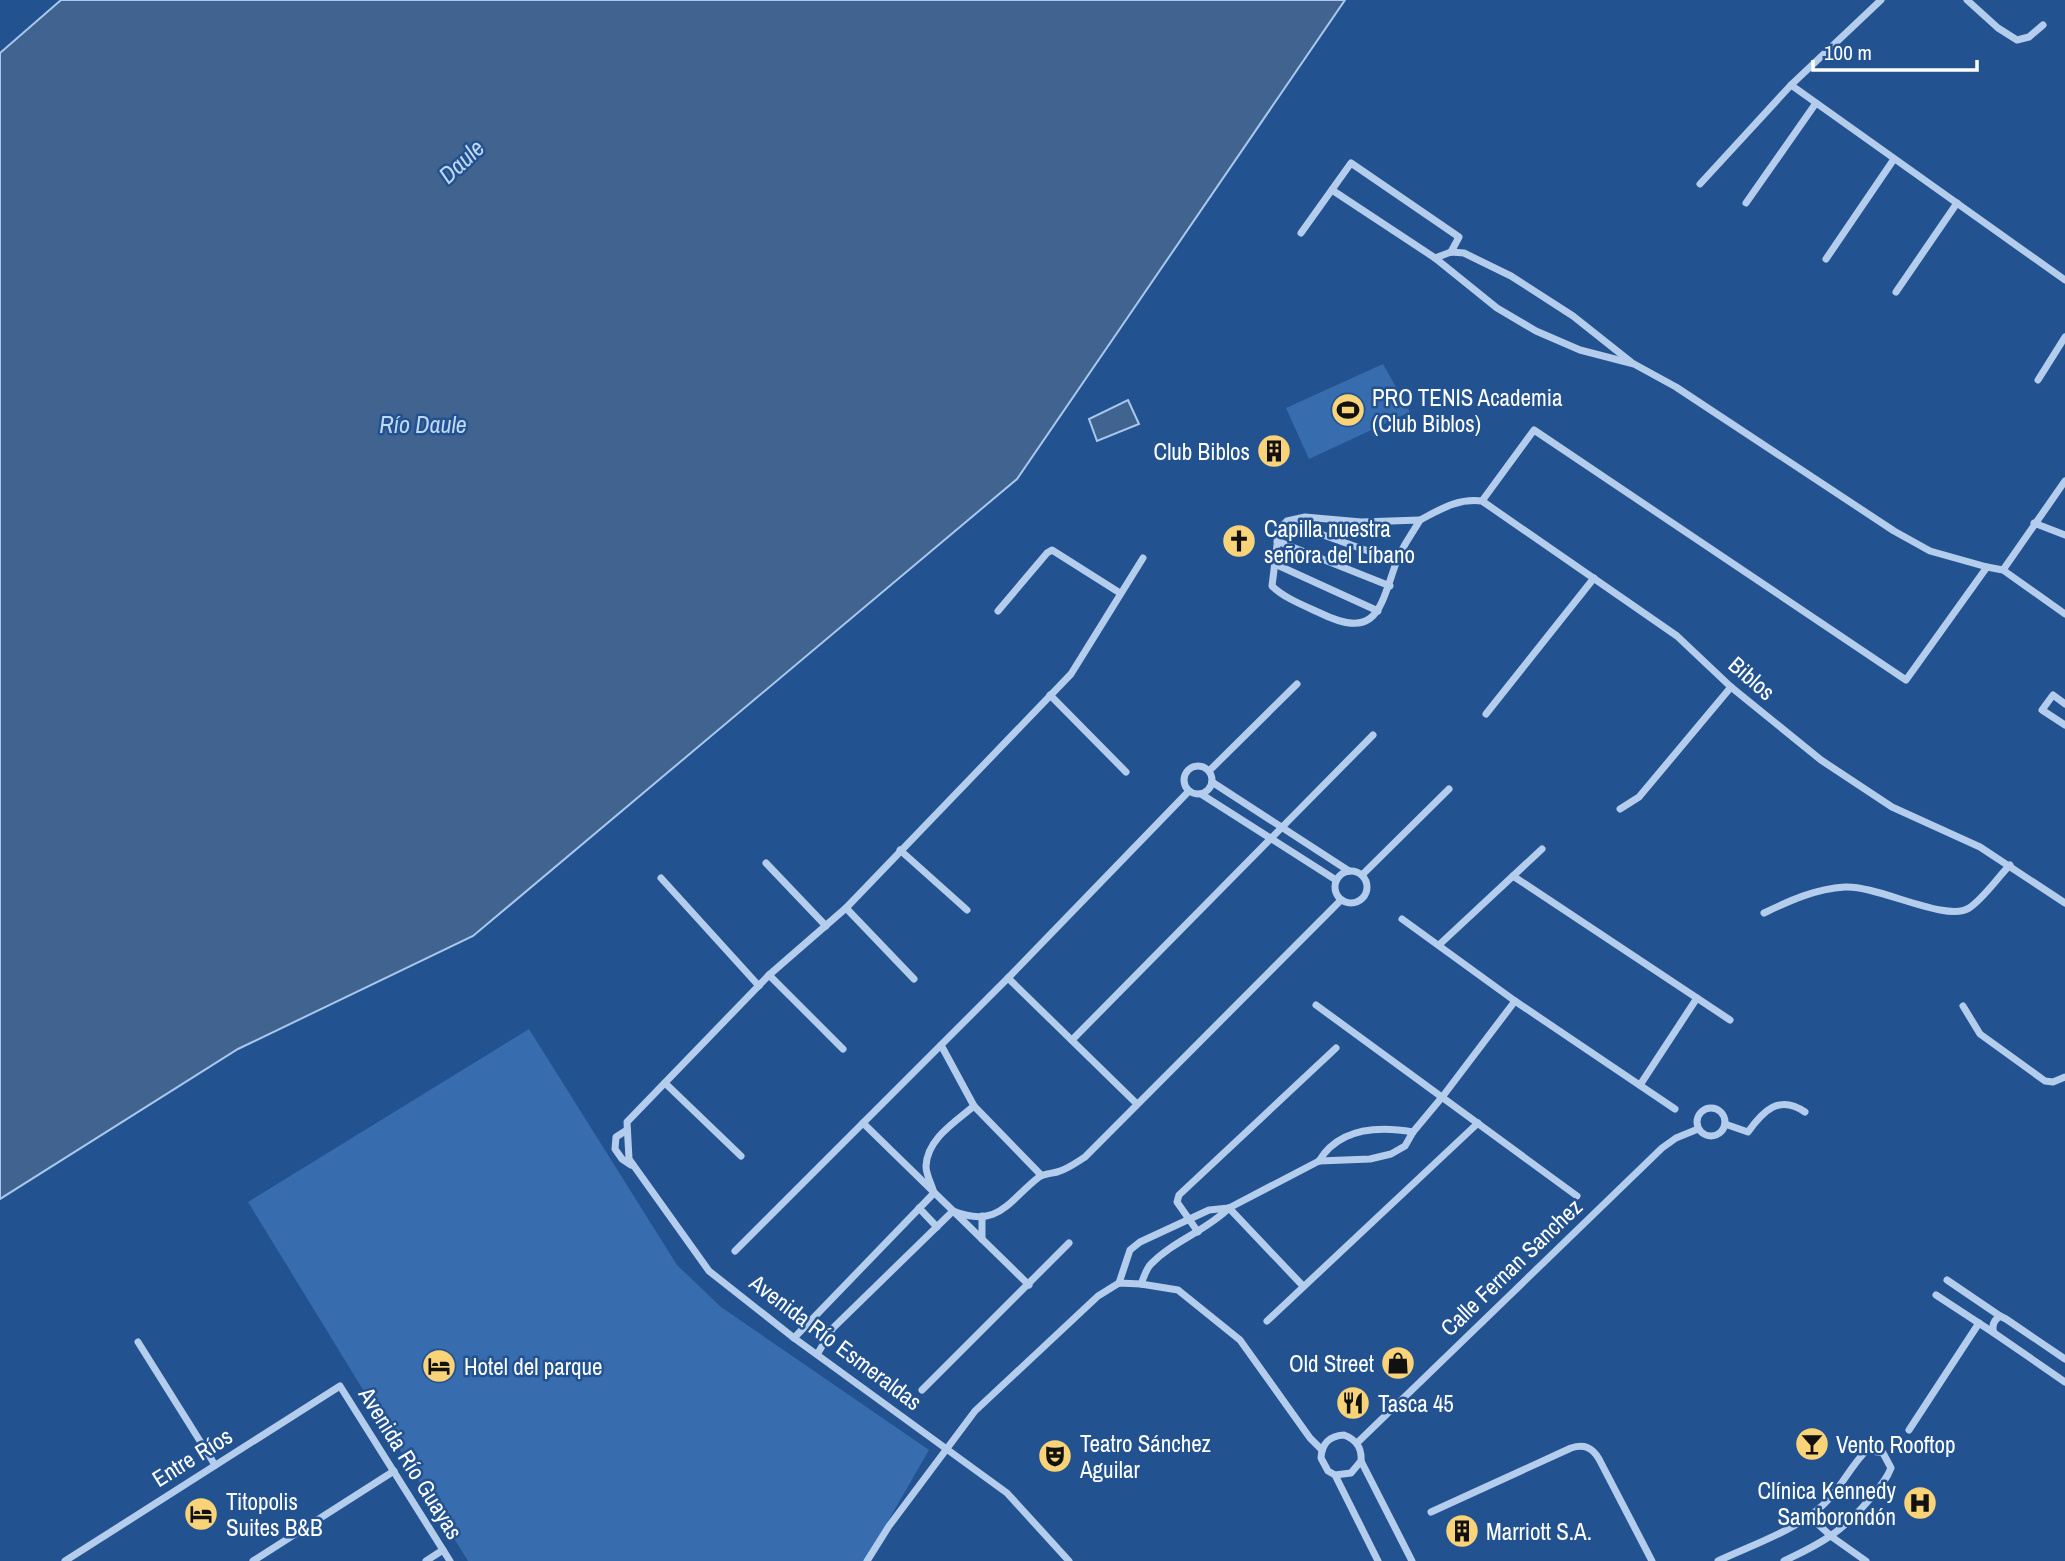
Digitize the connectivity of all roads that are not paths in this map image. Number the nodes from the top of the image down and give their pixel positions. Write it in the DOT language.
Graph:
graph roads {
  1 [pos="1881,0"];
  2 [pos="1967,0"];
  3 [pos="2043,25"];
  4 [pos="1791,85"];
  5 [pos="1816,103"];
  6 [pos="1894,159"];
  7 [pos="1700,184"];
  8 [pos="1332,190"];
  9 [pos="1746,202"];
  10 [pos="1957,203"];
  11 [pos="1301,233"];
  12 [pos="1451,252"];
  13 [pos="1435,258"];
  14 [pos="1826,260"];
  15 [pos="2065,280"];
  16 [pos="1896,292"];
  17 [pos="2065,337"];
  18 [pos="1634,364"];
  19 [pos="2038,380"];
  20 [pos="2065,481"];
  21 [pos="1482,501"];
  22 [pos="1420,520"];
  23 [pos="1287,522"];
  24 [pos="2034,523"];
  25 [pos="2065,535"];
  26 [pos="1277,541"];
  27 [pos="1143,558"];
  28 [pos="1396,561"];
  29 [pos="1275,564"];
  30 [pos="1987,567"];
  31 [pos="2003,570"];
  32 [pos="1594,578"];
  33 [pos="1390,586"];
  34 [pos="1120,593"];
  35 [pos="998,611"];
  36 [pos="1378,611"];
  37 [pos="2065,614"];
  38 [pos="1297,684"];
  39 [pos="1731,687"];
  40 [pos="1050,695"];
  41 [pos="2065,704"];
  42 [pos="1486,715"];
  43 [pos="2065,725"];
  44 [pos="1373,735"];
  45 [pos="1209,771"];
  46 [pos="1126,772"];
  47 [pos="1212,782"];
  48 [pos="1449,789"];
  49 [pos="1189,791"];
  50 [pos="1201,794"];
  51 [pos="1620,809"];
  52 [pos="1280,828"];
  53 [pos="1271,839"];
  54 [pos="1542,849"];
  55 [pos="900,850"];
  56 [pos="765,863"];
  57 [pos="2010,865"];
  58 [pos="1349,871"];
  59 [pos="1362,875"];
  60 [pos="1513,876"];
  61 [pos="661,878"];
  62 [pos="1336,880"];
  63 [pos="1341,900"];
  64 [pos="2065,903"];
  65 [pos="846,908"];
  66 [pos="967,909"];
  67 [pos="1764,913"];
  68 [pos="1402,919"];
  69 [pos="826,926"];
  70 [pos="1440,944"];
  71 [pos="769,975"];
  72 [pos="1007,978"];
  73 [pos="914,979"];
  74 [pos="759,986"];
  75 [pos="1697,998"];
  76 [pos="1516,1001"];
  77 [pos="1316,1006"];
  78 [pos="1964,1006"];
  79 [pos="1730,1020"];
  80 [pos="1072,1040"];
  81 [pos="940,1045"];
  82 [pos="1336,1048"];
  83 [pos="843,1049"];
  84 [pos="2064,1079"];
  85 [pos="665,1083"];
  86 [pos="1640,1085"];
  87 [pos="1443,1096"];
  88 [pos="1136,1104"];
  89 [pos="974,1106"];
  90 [pos="1675,1110"];
  91 [pos="1805,1112"];
  92 [pos="1478,1122"];
  93 [pos="863,1123"];
  94 [pos="1725,1124"];
  95 [pos="627,1126"];
  96 [pos="1698,1129"];
  97 [pos="1413,1132"];
  98 [pos="741,1156"];
  99 [pos="1319,1161"];
  100 [pos="635,1167"];
  101 [pos="1041,1175"];
  102 [pos="934,1193"];
  103 [pos="1577,1196"];
  104 [pos="919,1208"];
  105 [pos="1229,1208"];
  106 [pos="953,1211"];
  107 [pos="982,1216"];
  108 [pos="1189,1219"];
  109 [pos="937,1227"];
  110 [pos="1198,1232"];
  111 [pos="982,1239"];
  112 [pos="1069,1243"];
  113 [pos="736,1251"];
  114 [pos="1947,1280"];
  115 [pos="1119,1283"];
  116 [pos="1141,1284"];
  117 [pos="1029,1285"];
  118 [pos="1303,1286"];
  119 [pos="1936,1295"];
  120 [pos="2000,1317"];
  121 [pos="1267,1321"];
  122 [pos="1979,1323"];
  123 [pos="1994,1333"];
  124 [pos="794,1338"];
  125 [pos="138,1342"];
  126 [pos="818,1353"];
  127 [pos="2065,1359"];
  128 [pos="2065,1381"];
  129 [pos="340,1386"];
  130 [pos="922,1390"];
  131 [pos="1909,1430"];
  132 [pos="1357,1443"];
  133 [pos="947,1447"];
  134 [pos="1322,1450"];
  135 [pos="1361,1461"];
  136 [pos="215,1465"];
  137 [pos="394,1471"];
  138 [pos="1335,1475"];
  139 [pos="1432,1512"];
  140 [pos="1809,1516"];
  141 [pos="1832,1537"];
  142 [pos="443,1550"];
  143 [pos="1790,1560"];
  144 [pos="65,1561"];
  145 [pos="253,1561"];
  146 [pos="426,1561"];
  147 [pos="450,1561"];
  148 [pos="867,1561"];
  149 [pos="1069,1561"];
  150 [pos="1378,1561"];
  151 [pos="1412,1561"];
  152 [pos="1652,1561"];
  153 [pos="1718,1561"];
  154 [pos="1866,1561"];
  1 -- 4 [label="street"];
  2 -- 3 [label="street"];
  4 -- 5 [label="street"];
  4 -- 7 [label="street"];
  5 -- 6 [label="street"];
  5 -- 9 [label="street"];
  6 -- 10 [label="street"];
  6 -- 14 [label="street"];
  8 -- 11 [label="street"];
  8 -- 12 [label="street"];
  8 -- 13 [label="street"];
  10 -- 15 [label="street"];
  10 -- 16 [label="street"];
  12 -- 13 [label="street"];
  12 -- 18 [label="street"];
  13 -- 18 [label="street"];
  17 -- 19 [label="street"];
  18 -- 30 [label="street"];
  20 -- 24 [label="street"];
  21 -- 22 [label="street"];
  21 -- 30 [label="street"];
  21 -- 32 [label="street, Biblos"];
  22 -- 23 [label="street"];
  22 -- 28 [label="street"];
  23 -- 26 [label="street"];
  23 -- 28 [label="street"];
  24 -- 25 [label="street"];
  24 -- 31 [label="street"];
  26 -- 29 [label="street"];
  26 -- 33 [label="street"];
  27 -- 34 [label="street"];
  28 -- 33 [label="street"];
  29 -- 36 [label="street"];
  29 -- 36 [label="street"];
  30 -- 31 [label="street"];
  31 -- 37 [label="street"];
  32 -- 39 [label="street, Biblos"];
  32 -- 42 [label="street"];
  33 -- 36 [label="street"];
  34 -- 35 [label="street"];
  34 -- 40 [label="street"];
  38 -- 45 [label="street"];
  39 -- 51 [label="street"];
  39 -- 57 [label="street, Biblos"];
  40 -- 46 [label="street"];
  40 -- 55 [label="street"];
  41 -- 43 [label="street"];
  44 -- 52 [label="street"];
  45 -- 47 [label="street"];
  45 -- 49 [label="street"];
  47 -- 50 [label="street"];
  47 -- 52 [label="street"];
  48 -- 59 [label="street"];
  49 -- 50 [label="street"];
  49 -- 72 [label="street"];
  50 -- 53 [label="street"];
  52 -- 53 [label="street"];
  52 -- 58 [label="street"];
  53 -- 62 [label="street"];
  53 -- 80 [label="street"];
  54 -- 60 [label="street"];
  55 -- 65 [label="street"];
  55 -- 66 [label="street"];
  56 -- 69 [label="street"];
  57 -- 64 [label="street, Biblos"];
  57 -- 67 [label="street"];
  58 -- 59 [label="street"];
  58 -- 62 [label="street"];
  59 -- 63 [label="street"];
  60 -- 70 [label="street"];
  60 -- 75 [label="street"];
  61 -- 74 [label="street"];
  62 -- 63 [label="street"];
  63 -- 88 [label="street"];
  65 -- 69 [label="street"];
  65 -- 73 [label="street"];
  68 -- 70 [label="street"];
  69 -- 71 [label="street"];
  70 -- 76 [label="street"];
  71 -- 74 [label="street"];
  71 -- 83 [label="street"];
  72 -- 80 [label="street"];
  72 -- 81 [label="street"];
  74 -- 85 [label="street"];
  75 -- 79 [label="street"];
  75 -- 86 [label="street"];
  76 -- 86 [label="street"];
  76 -- 87 [label="street"];
  77 -- 87 [label="street"];
  78 -- 84 [label="street"];
  80 -- 88 [label="street"];
  81 -- 89 [label="street"];
  81 -- 93 [label="street"];
  82 -- 108 [label="street"];
  85 -- 95 [label="street"];
  85 -- 98 [label="street"];
  86 -- 90 [label="street"];
  87 -- 92 [label="street"];
  87 -- 97 [label="street"];
  88 -- 101 [label="street"];
  89 -- 101 [label="street"];
  89 -- 102 [label="street"];
  91 -- 94 [label="street"];
  92 -- 103 [label="street"];
  92 -- 118 [label="street"];
  93 -- 102 [label="street"];
  93 -- 113 [label="street"];
  94 -- 96 [label="street"];
  94 -- 96 [label="street"];
  95 -- 100 [label="street, Avenida Río Esmeraldas"];
  95 -- 100 [label="street"];
  96 -- 132 [label="street, Calle Fernan Sanchez"];
  97 -- 99 [label="street"];
  97 -- 99 [label="street"];
  99 -- 105 [label="street"];
  100 -- 124 [label="street, Avenida Río Esmeraldas"];
  101 -- 107 [label="street"];
  102 -- 104 [label="street"];
  102 -- 106 [label="street"];
  104 -- 109 [label="street"];
  104 -- 124 [label="street"];
  105 -- 108 [label="street"];
  105 -- 110 [label="street"];
  105 -- 118 [label="street"];
  106 -- 107 [label="street"];
  106 -- 109 [label="street"];
  106 -- 111 [label="street"];
  107 -- 111 [label="street"];
  108 -- 110 [label="street"];
  108 -- 115 [label="street"];
  109 -- 126 [label="street"];
  110 -- 116 [label="street"];
  111 -- 117 [label="street"];
  112 -- 117 [label="street"];
  114 -- 120 [label="street"];
  115 -- 116 [label="street"];
  115 -- 133 [label="street"];
  116 -- 134 [label="street"];
  117 -- 130 [label="street"];
  118 -- 121 [label="street"];
  119 -- 122 [label="street"];
  120 -- 123 [label="street"];
  120 -- 127 [label="street"];
  122 -- 123 [label="street"];
  122 -- 131 [label="street"];
  123 -- 128 [label="street"];
  124 -- 126 [label="street, Avenida Río Esmeraldas"];
  125 -- 136 [label="street"];
  126 -- 133 [label="street, Avenida Río Esmeraldas"];
  129 -- 136 [label="street, Entre Ríos"];
  129 -- 137 [label="street, Avenida Río Guayas"];
  132 -- 134 [label="street"];
  132 -- 135 [label="street"];
  133 -- 148 [label="street"];
  133 -- 149 [label="street, Avenida Río Esmeraldas"];
  134 -- 138 [label="street"];
  135 -- 138 [label="street"];
  135 -- 151 [label="street"];
  136 -- 144 [label="street, Entre Ríos"];
  137 -- 142 [label="street, Avenida Río Guayas"];
  137 -- 145 [label="street"];
  138 -- 150 [label="street"];
  139 -- 152 [label="street"];
  140 -- 141 [label="street"];
  140 -- 141 [label="street"];
  140 -- 153 [label="street"];
  141 -- 143 [label="street"];
  141 -- 154 [label="street"];
  142 -- 146 [label="street"];
  142 -- 147 [label="street, Avenida Río Guayas"];
}
